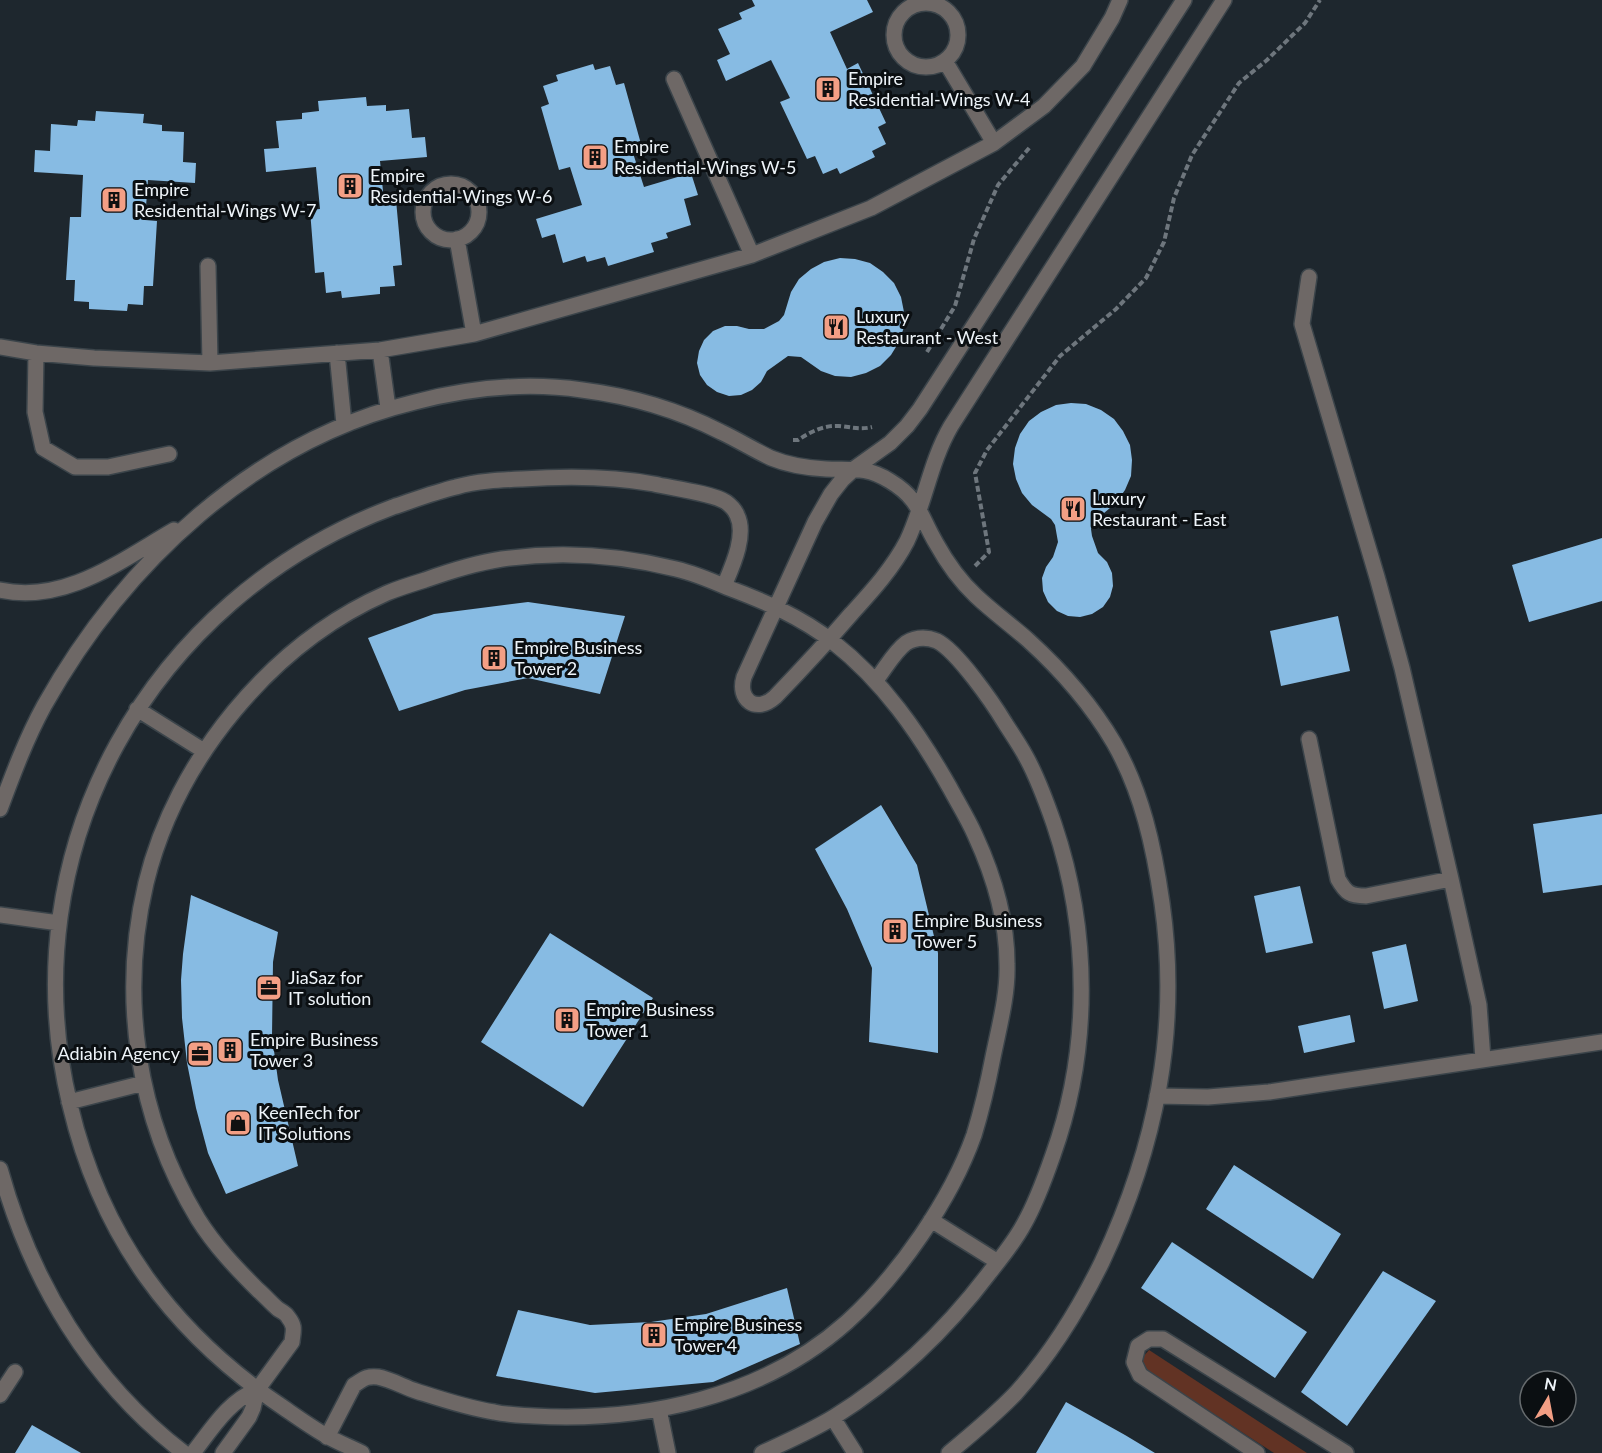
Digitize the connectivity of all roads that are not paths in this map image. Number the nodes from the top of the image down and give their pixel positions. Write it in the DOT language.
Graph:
graph roads {
  1 [pos="1120,0"];
  2 [pos="1184,0"];
  3 [pos="1224,0"];
  4 [pos="945,61"];
  5 [pos="674,79"];
  6 [pos="994,143"];
  7 [pos="457,239"];
  8 [pos="752,255"];
  9 [pos="208,266"];
  10 [pos="1309,277"];
  11 [pos="474,334"];
  12 [pos="0,347"];
  13 [pos="380,350"];
  14 [pos="36,353"];
  15 [pos="337,354"];
  16 [pos="210,363"];
  17 [pos="388,408"];
  18 [pos="344,424"];
  19 [pos="170,454"];
  20 [pos="855,468"];
  21 [pos="920,508"];
  22 [pos="194,518"];
  23 [pos="724,586"];
  24 [pos="0,590"];
  25 [pos="777,607"];
  26 [pos="829,639"];
  27 [pos="876,680"];
  28 [pos="137,709"];
  29 [pos="1309,739"];
  30 [pos="204,751"];
  31 [pos="0,809"];
  32 [pos="1451,879"];
  33 [pos="0,915"];
  34 [pos="59,923"];
  35 [pos="1602,1042"];
  36 [pos="1483,1059"];
  37 [pos="144,1083"];
  38 [pos="1157,1096"];
  39 [pos="69,1102"];
  40 [pos="0,1168"];
  41 [pos="931,1220"];
  42 [pos="998,1262"];
  43 [pos="15,1372"];
  44 [pos="257,1390"];
  45 [pos="0,1395"];
  46 [pos="659,1409"];
  47 [pos="833,1418"];
  48 [pos="327,1437"];
  49 [pos="184,1453"];
  50 [pos="193,1453"];
  51 [pos="223,1453"];
  52 [pos="362,1453"];
  53 [pos="668,1453"];
  54 [pos="762,1453"];
  55 [pos="855,1453"];
  56 [pos="949,1453"];
  57 [pos="1257,1453"];
  58 [pos="1346,1453"];
  1 -- 6 [label="street"];
  2 -- 20 [label="street"];
  3 -- 21 [label="street"];
  4 -- 4 [label="street"];
  4 -- 6 [label="street"];
  5 -- 8 [label="street"];
  6 -- 8 [label="street"];
  7 -- 11 [label="street"];
  8 -- 11 [label="street"];
  9 -- 16 [label="street"];
  10 -- 32 [label="street"];
  11 -- 13 [label="street"];
  12 -- 14 [label="street"];
  13 -- 15 [label="street"];
  13 -- 17 [label="street"];
  14 -- 16 [label="street"];
  14 -- 19 [label="street"];
  15 -- 16 [label="street"];
  15 -- 18 [label="street"];
  17 -- 18 [label="street"];
  17 -- 20 [label="street"];
  18 -- 22 [label="street"];
  20 -- 21 [label="street"];
  20 -- 25 [label="street"];
  21 -- 26 [label="street"];
  21 -- 38 [label="street"];
  22 -- 24 [label="street"];
  22 -- 31 [label="street"];
  23 -- 25 [label="street"];
  23 -- 28 [label="street"];
  23 -- 30 [label="street"];
  25 -- 26 [label="street"];
  25 -- 26 [label="street"];
  26 -- 27 [label="street"];
  27 -- 41 [label="street"];
  27 -- 42 [label="street"];
  28 -- 30 [label="street"];
  28 -- 34 [label="street"];
  29 -- 32 [label="street"];
  30 -- 37 [label="street"];
  32 -- 36 [label="street"];
  33 -- 34 [label="street"];
  34 -- 39 [label="street"];
  35 -- 36 [label="street"];
  36 -- 38 [label="street"];
  37 -- 39 [label="street"];
  37 -- 44 [label="street"];
  38 -- 56 [label="street"];
  39 -- 44 [label="street"];
  40 -- 49 [label="street"];
  41 -- 42 [label="street"];
  41 -- 46 [label="street"];
  42 -- 47 [label="street"];
  43 -- 45 [label="street"];
  44 -- 48 [label="street"];
  44 -- 50 [label="street"];
  44 -- 51 [label="street"];
  46 -- 48 [label="street"];
  46 -- 53 [label="street"];
  47 -- 54 [label="street"];
  47 -- 55 [label="street"];
  48 -- 52 [label="street"];
  57 -- 58 [label="street"];
}
